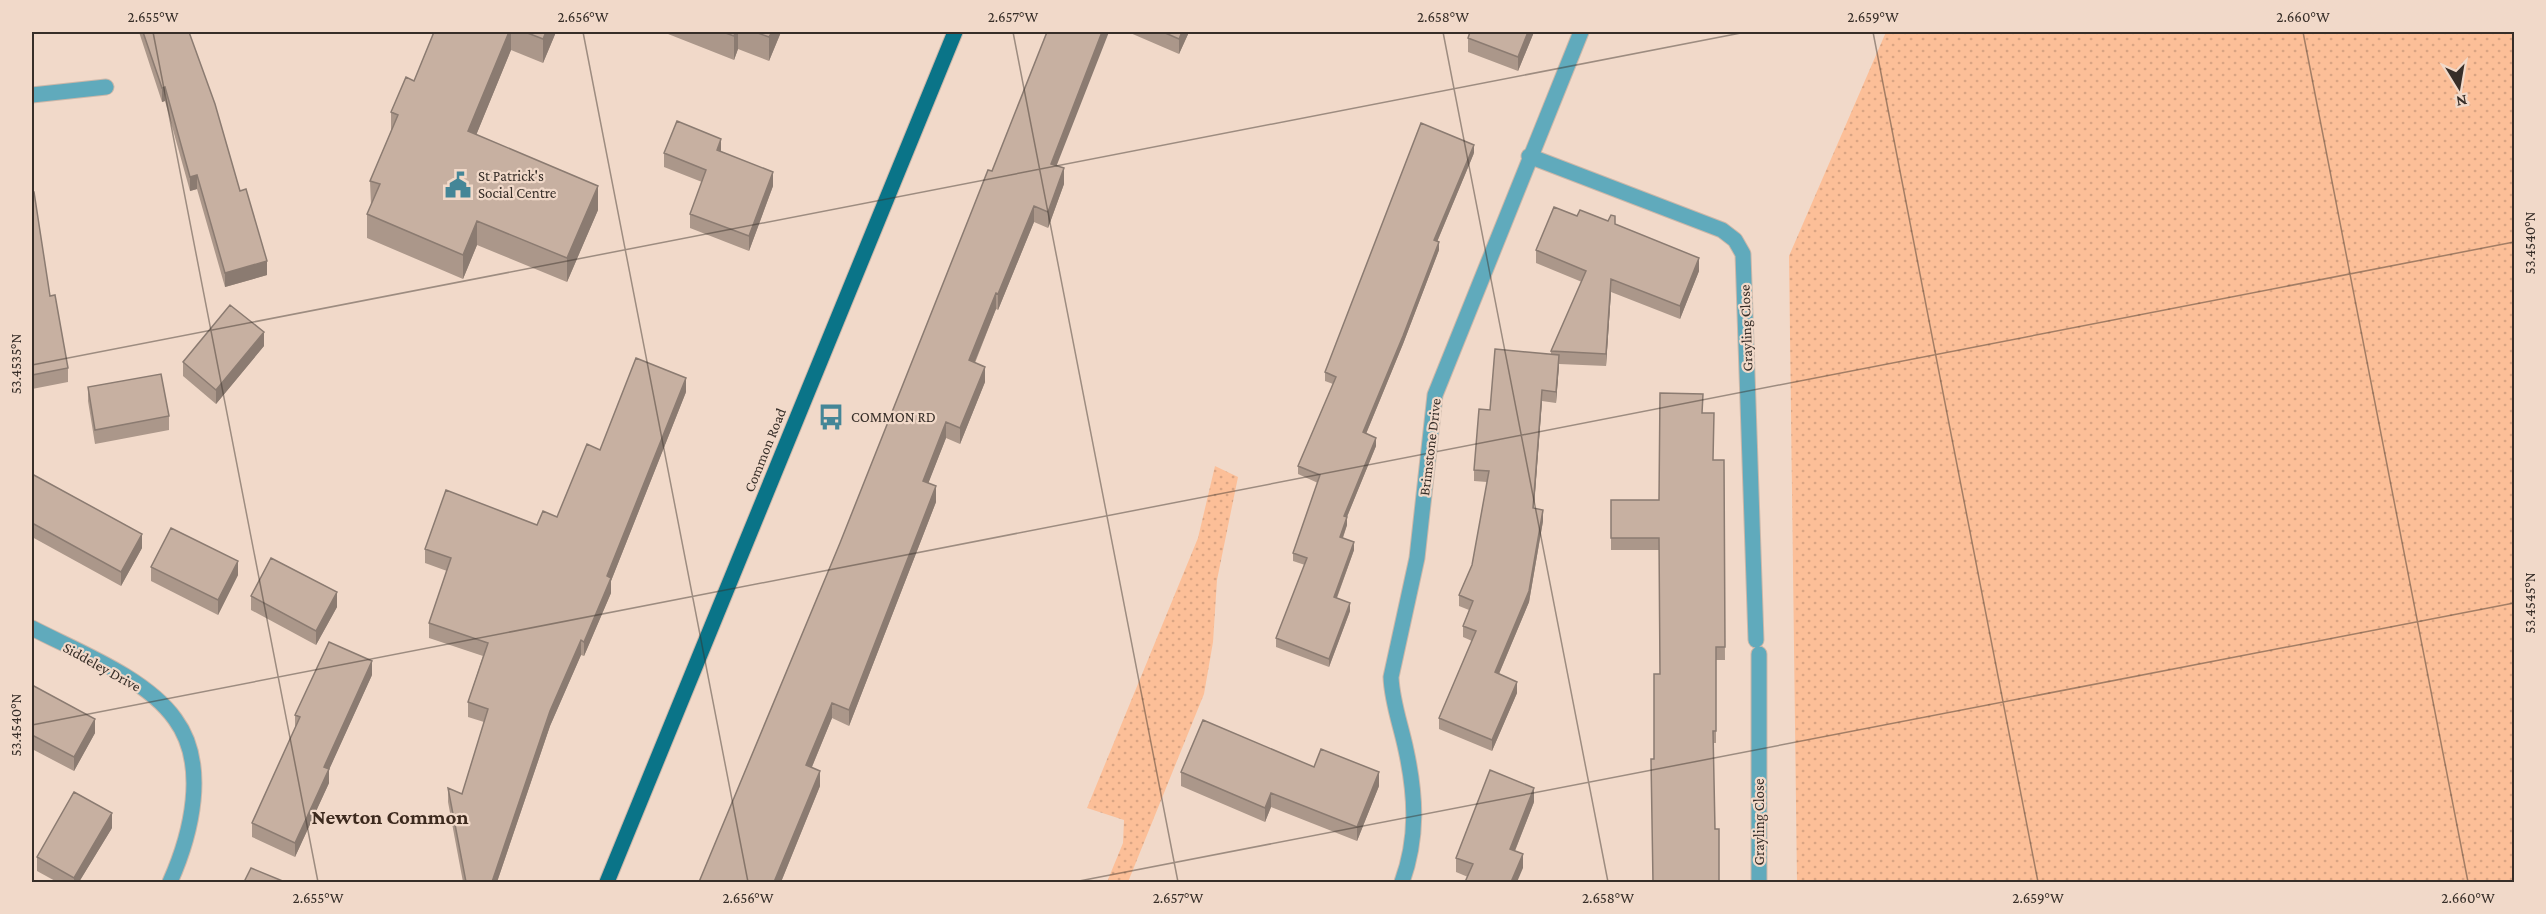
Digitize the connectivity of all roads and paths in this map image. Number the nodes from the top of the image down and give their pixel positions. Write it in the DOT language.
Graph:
graph roads {
  1 [pos="956,32"];
  2 [pos="1581,32"];
  3 [pos="106,87"];
  4 [pos="32,95"];
  5 [pos="1529,156"];
  6 [pos="32,628"];
  7 [pos="170,882"];
  8 [pos="607,882"];
  9 [pos="1401,882"];
  10 [pos="1759,882"];
  1 -- 8 [label="main road, Common Road"];
  2 -- 5 [label="street, Brimstone Drive"];
  3 -- 4 [label="street"];
  5 -- 9 [label="street, Brimstone Drive"];
  5 -- 10 [label="street, Grayling Close"];
  6 -- 7 [label="street, Siddeley Drive"];
}
